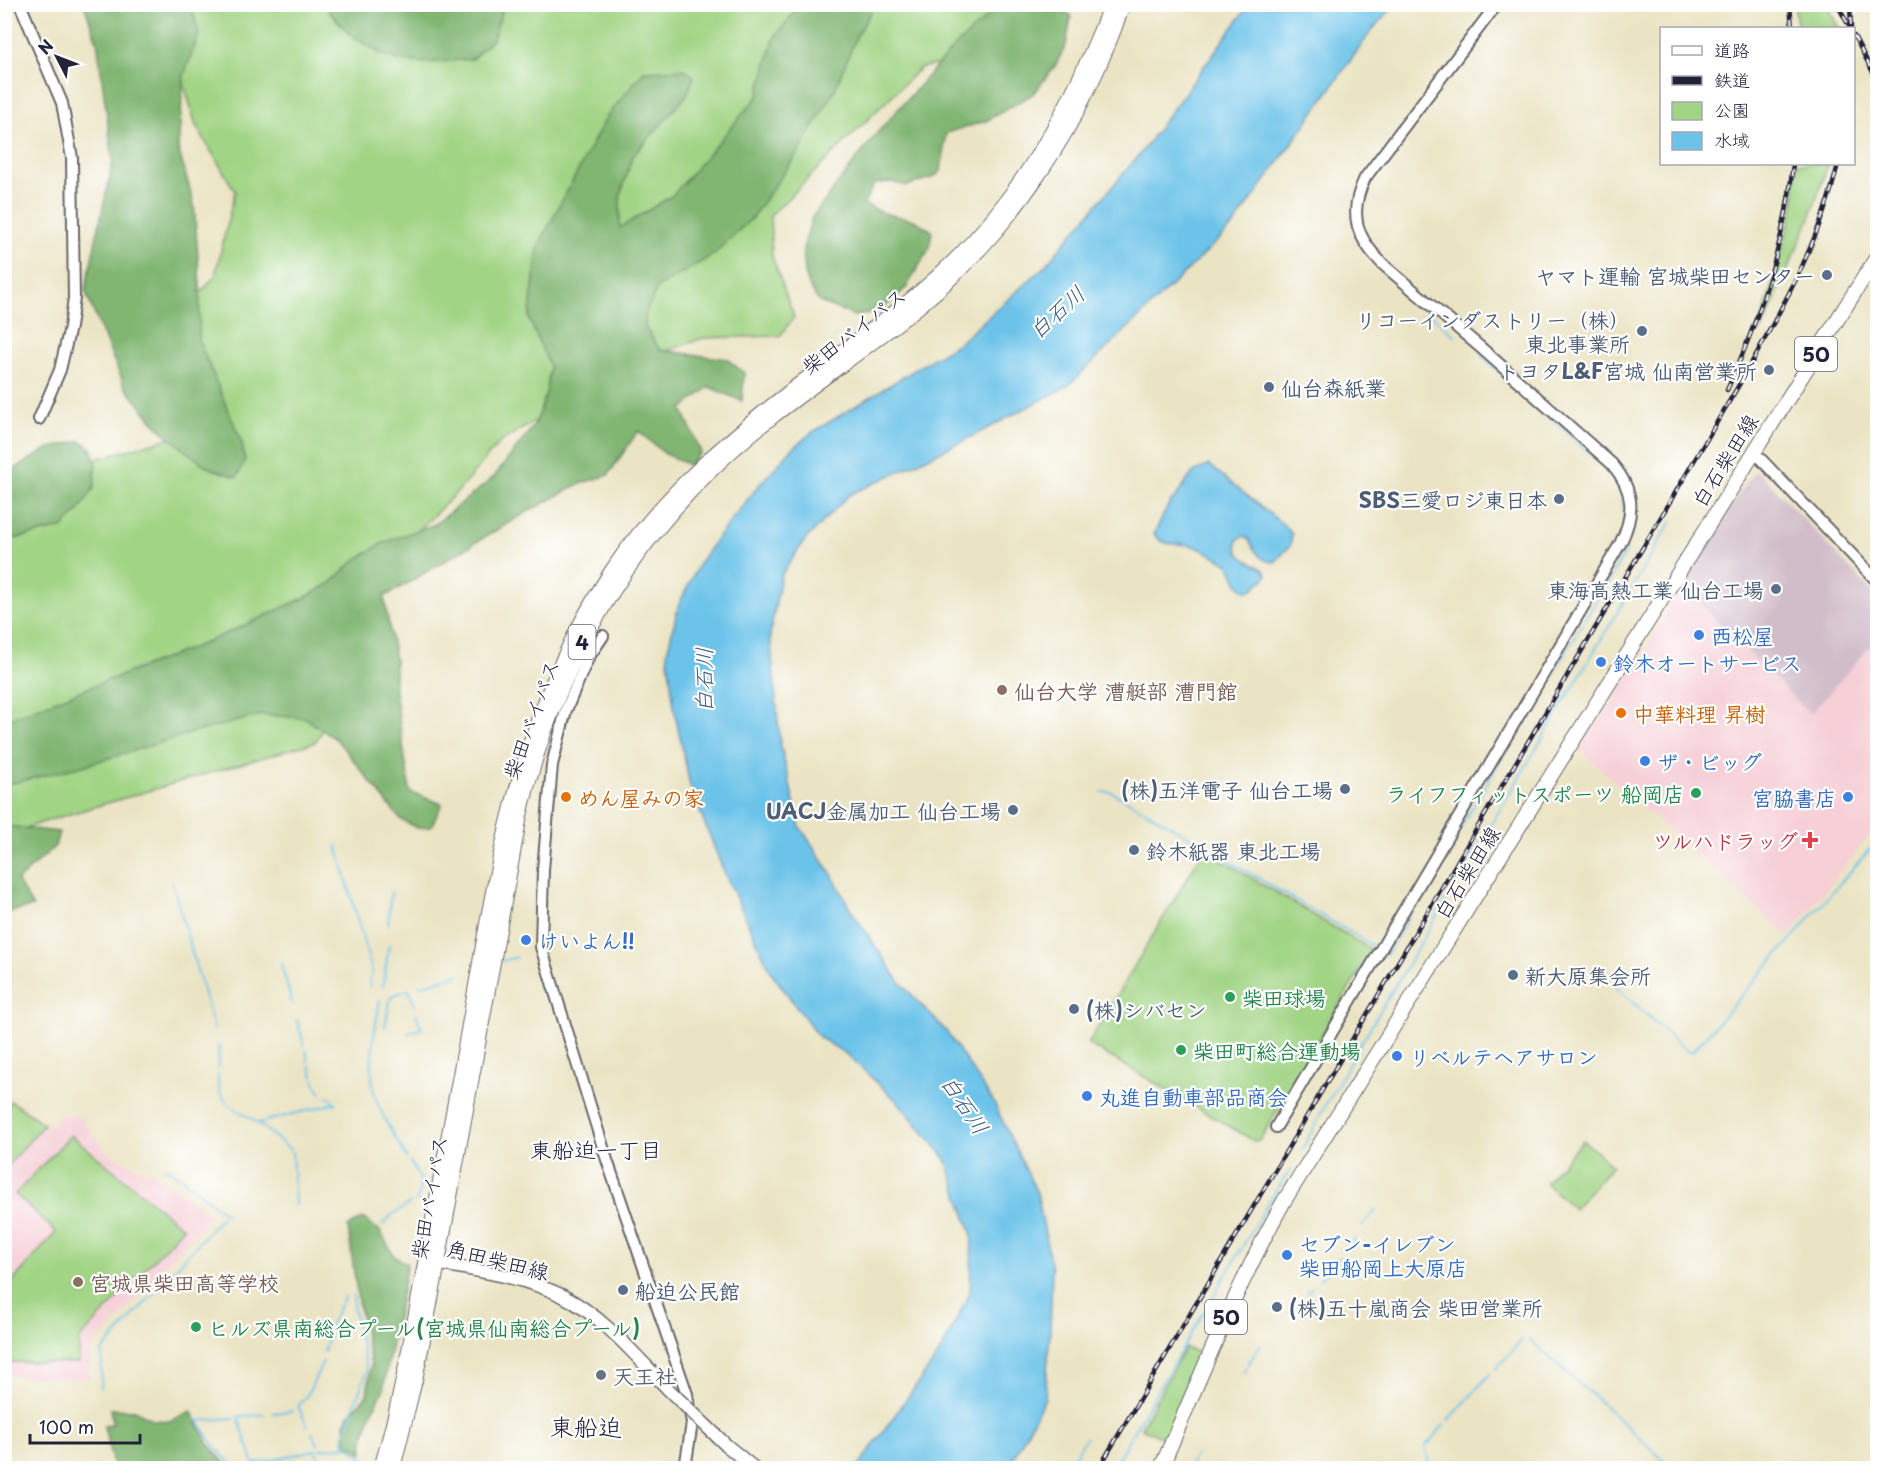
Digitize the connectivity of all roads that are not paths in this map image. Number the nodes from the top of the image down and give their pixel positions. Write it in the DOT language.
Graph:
graph roads {
  1 [pos="20,4"];
  2 [pos="1111,4"];
  3 [pos="1123,4"];
  4 [pos="1497,4"];
  5 [pos="1878,255"];
  6 [pos="39,419"];
  7 [pos="1754,452"];
  8 [pos="1878,582"];
  9 [pos="603,636"];
  10 [pos="1276,1127"];
  11 [pos="431,1263"];
  12 [pos="381,1468"];
  13 [pos="393,1468"];
  14 [pos="686,1468"];
  15 [pos="754,1468"];
  16 [pos="1161,1468"];
  1 -- 6 [label="street"];
  2 -- 11 [label="main road, 柴田バイパス / 4"];
  3 -- 11 [label="main road, 柴田バイパス / 4"];
  4 -- 10 [label="street"];
  5 -- 7 [label="main road, 白石柴田線 / 50"];
  7 -- 8 [label="street"];
  7 -- 16 [label="main road, 白石柴田線 / 50"];
  9 -- 14 [label="street"];
  11 -- 12 [label="main road, 柴田バイパス / 4"];
  11 -- 13 [label="main road, 柴田バイパス / 4"];
  11 -- 15 [label="main road, 角田柴田線, bridge"];
}
